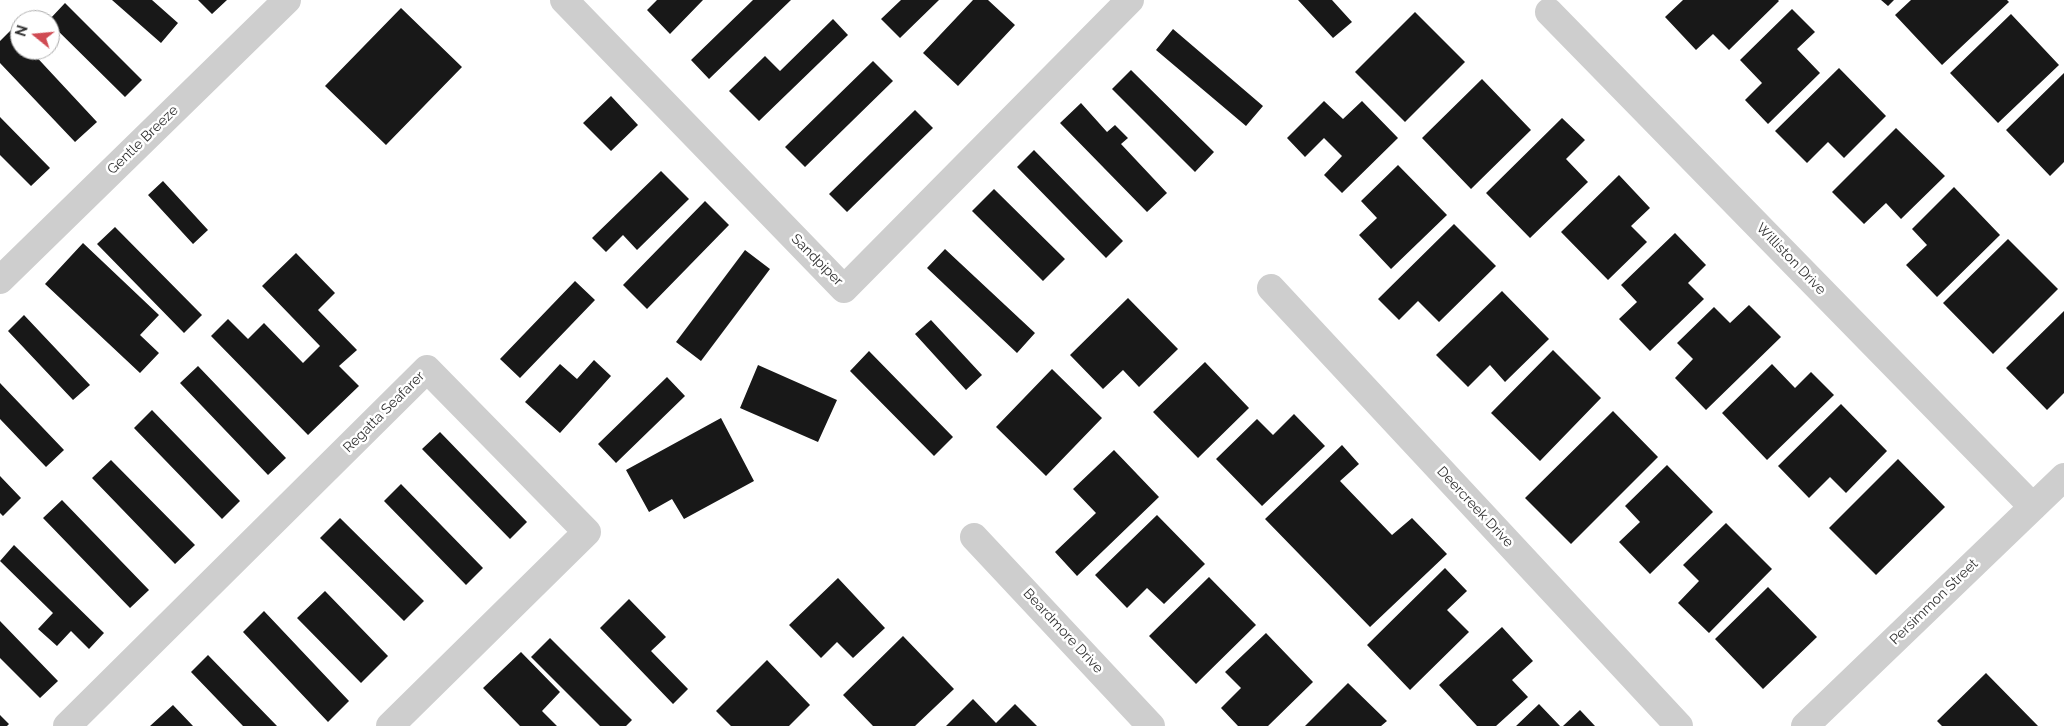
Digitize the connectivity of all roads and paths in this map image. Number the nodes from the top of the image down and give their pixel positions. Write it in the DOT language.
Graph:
graph roads {
  1 [pos="287,0"];
  2 [pos="564,0"];
  3 [pos="1114,5"];
  4 [pos="1549,12"];
  5 [pos="0,280"];
  6 [pos="1271,288"];
  7 [pos="2064,477"];
  8 [pos="2033,507"];
  9 [pos="974,537"];
  10 [pos="67,726"];
  11 [pos="390,726"];
  12 [pos="1151,726"];
  13 [pos="1679,726"];
  14 [pos="1805,726"];
  1 -- 5 [label="street, Gentle Breeze"];
  2 -- 3 [label="street, Sandpiper"];
  4 -- 8 [label="street, Williston Drive"];
  6 -- 13 [label="street, Deercreek Drive"];
  7 -- 8 [label="street, Persimmon Street"];
  8 -- 14 [label="street, Persimmon Street"];
  9 -- 12 [label="street, Beardmore Drive"];
  10 -- 11 [label="street, Regatta Seafarer"];
}
